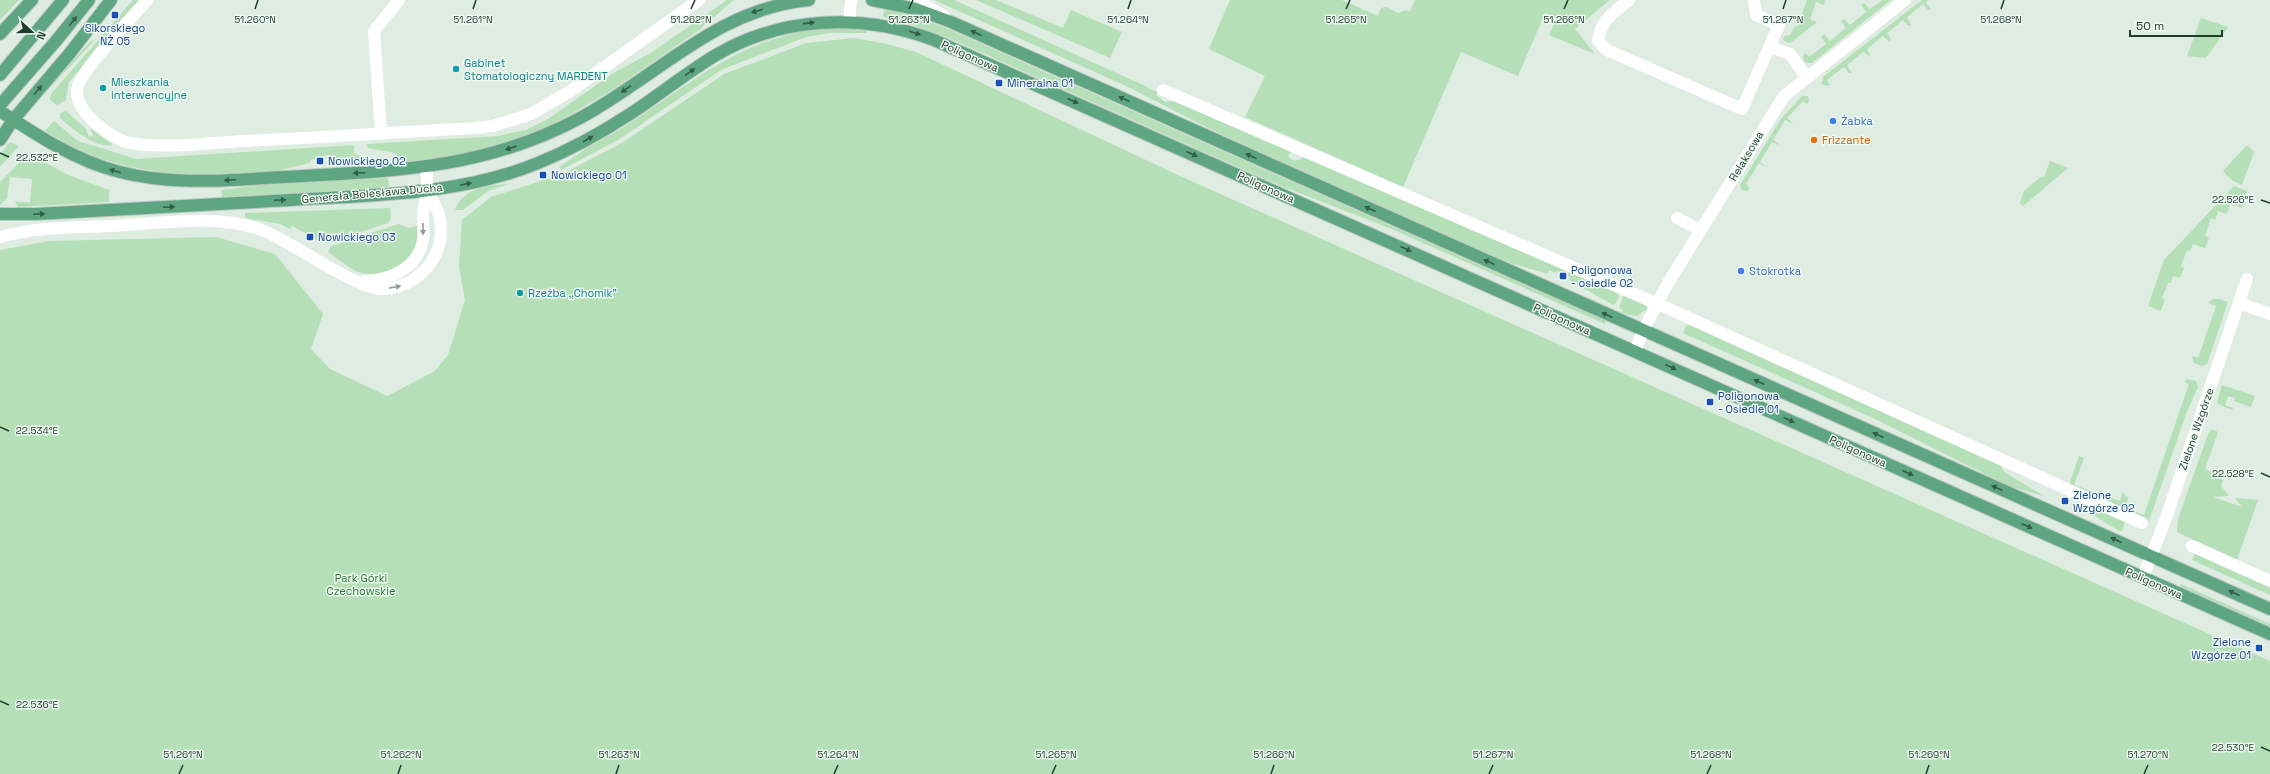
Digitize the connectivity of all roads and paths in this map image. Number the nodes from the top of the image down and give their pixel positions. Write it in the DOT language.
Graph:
graph roads {
  1 [pos="32,0"];
  2 [pos="63,0"];
  3 [pos="89,0"];
  4 [pos="110,0"];
  5 [pos="147,0"];
  6 [pos="399,0"];
  7 [pos="809,0"];
  8 [pos="851,0"];
  9 [pos="872,0"];
  10 [pos="916,0"];
  11 [pos="1629,0"];
  12 [pos="1754,0"];
  13 [pos="1905,0"];
  14 [pos="691,2"];
  15 [pos="849,21"];
  16 [pos="951,22"];
  17 [pos="0,34"];
  18 [pos="1770,47"];
  19 [pos="0,75"];
  20 [pos="1806,77"];
  21 [pos="1163,90"];
  22 [pos="0,106"];
  23 [pos="0,112"];
  24 [pos="13,120"];
  25 [pos="381,133"];
  26 [pos="0,140"];
  27 [pos="426,168"];
  28 [pos="428,191"];
  29 [pos="0,214"];
  30 [pos="1677,218"];
  31 [pos="1700,230"];
  32 [pos="0,237"];
  33 [pos="2247,279"];
  34 [pos="357,281"];
  35 [pos="2239,303"];
  36 [pos="1657,304"];
  37 [pos="2270,314"];
  38 [pos="1643,331"];
  39 [pos="1635,351"];
  40 [pos="2142,523"];
  41 [pos="2192,546"];
  42 [pos="2152,556"];
  43 [pos="2142,578"];
  44 [pos="2270,581"];
  45 [pos="2270,609"];
  46 [pos="2270,634"];
  1 -- 17 [label="main road"];
  2 -- 19 [label="main road"];
  22 -- 3 [label="main road, one-way"];
  24 -- 4 [label="main road, one-way"];
  5 -- 25 [label="street"];
  6 -- 25 [label="street"];
  7 -- 27 [label="main road, Generała Bolesława Ducha, one-way"];
  8 -- 15 [label="street"];
  9 -- 16 [label="main road, Poligonowa"];
  10 -- 16 [label="street"];
  11 -- 18 [label="street"];
  12 -- 18 [label="street"];
  13 -- 20 [label="street, Relaksowa"];
  14 -- 25 [label="street"];
  28 -- 15 [label="main road, Generała Bolesława Ducha, one-way"];
  15 -- 39 [label="main road, Poligonowa, one-way"];
  38 -- 16 [label="main road, Poligonowa, one-way"];
  18 -- 20 [label="street"];
  20 -- 31 [label="street, Relaksowa"];
  21 -- 36 [label="street"];
  23 -- 24 [label="main road, Generała Bolesława Ducha"];
  24 -- 26 [label="main road"];
  27 -- 24 [label="main road, Generała Bolesława Ducha, one-way"];
  27 -- 28 [label="street"];
  29 -- 28 [label="main road, Generała Bolesława Ducha, one-way"];
  28 -- 34 [label="street, one-way"];
  34 -- 28 [label="street, one-way"];
  30 -- 31 [label="street"];
  31 -- 36 [label="street, Relaksowa"];
  32 -- 34 [label="street"];
  33 -- 35 [label="street, Zielone Wzgórze"];
  35 -- 37 [label="street"];
  35 -- 42 [label="street, Zielone Wzgórze"];
  36 -- 38 [label="street, Relaksowa"];
  36 -- 40 [label="street"];
  38 -- 39 [label="street, Relaksowa"];
  42 -- 38 [label="main road, Poligonowa, one-way"];
  39 -- 43 [label="main road, Poligonowa, one-way"];
  41 -- 44 [label="street"];
  42 -- 43 [label="street, Zielone Wzgórze"];
  45 -- 42 [label="main road, Poligonowa, one-way"];
  43 -- 46 [label="main road, Poligonowa"];
}
